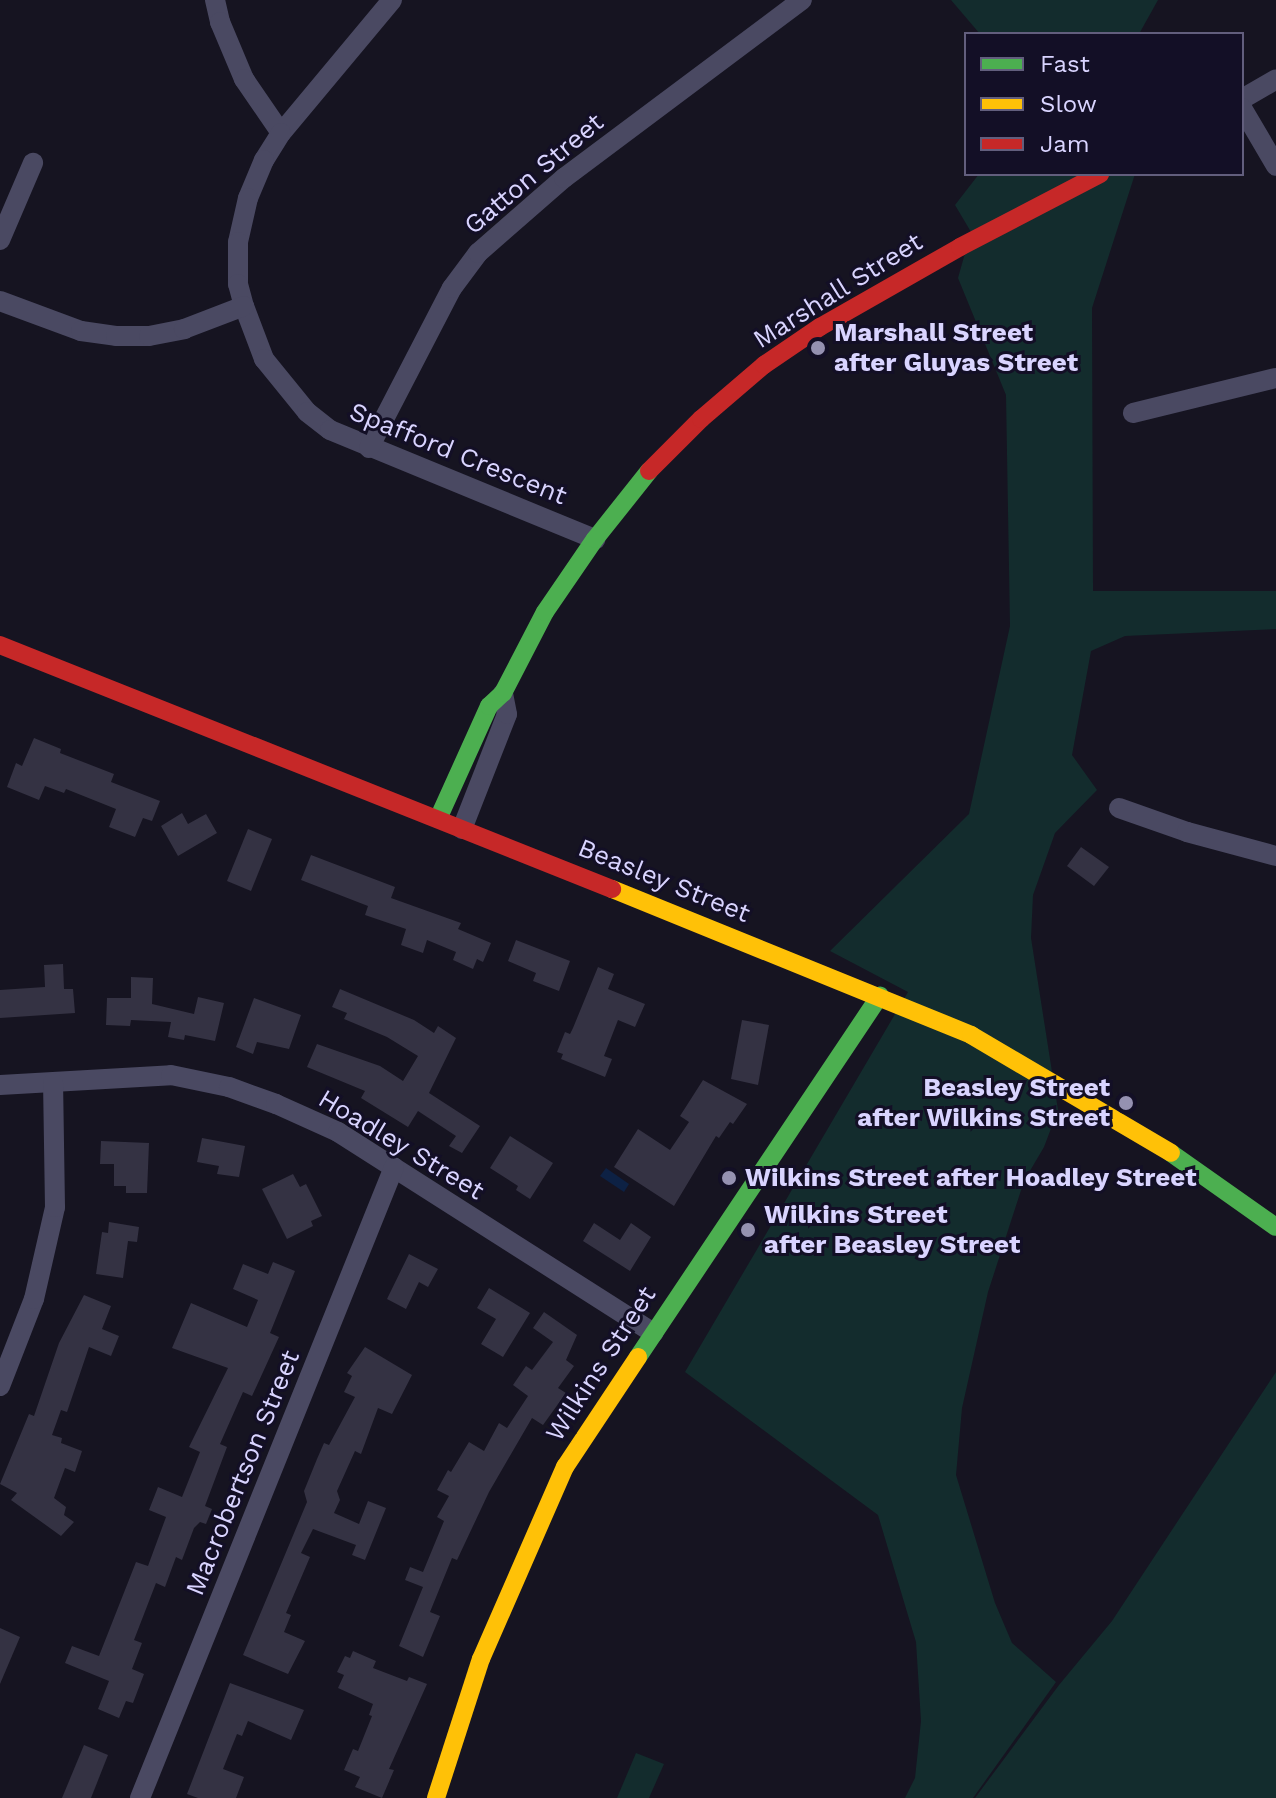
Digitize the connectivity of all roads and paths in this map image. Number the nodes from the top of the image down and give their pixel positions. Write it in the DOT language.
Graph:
graph roads {
  1 [pos="215,0"];
  2 [pos="392,0"];
  3 [pos="802,0"];
  4 [pos="1276,79"];
  5 [pos="1244,98"];
  6 [pos="1244,111"];
  7 [pos="281,133"];
  8 [pos="33,163"];
  9 [pos="1276,166"];
  10 [pos="1096,176"];
  11 [pos="0,240"];
  12 [pos="0,301"];
  13 [pos="244,306"];
  14 [pos="1276,378"];
  15 [pos="1133,413"];
  16 [pos="369,448"];
  17 [pos="595,539"];
  18 [pos="0,645"];
  19 [pos="503,693"];
  20 [pos="1119,808"];
  21 [pos="438,819"];
  22 [pos="462,829"];
  23 [pos="1276,856"];
  24 [pos="880,995"];
  25 [pos="53,1083"];
  26 [pos="0,1085"];
  27 [pos="394,1167"];
  28 [pos="1276,1227"];
  29 [pos="653,1333"];
  30 [pos="0,1386"];
  31 [pos="140,1798"];
  32 [pos="436,1798"];
  1 -- 7 [label="street"];
  2 -- 7 [label="street, Spafford Crescent"];
  3 -- 16 [label="street, Gatton Street"];
  4 -- 5 [label="street"];
  6 -- 9 [label="street"];
  7 -- 13 [label="street, Spafford Crescent"];
  8 -- 11 [label="street"];
  10 -- 17 [label="street, Marshall Street"];
  12 -- 13 [label="street"];
  13 -- 16 [label="street, Spafford Crescent"];
  14 -- 15 [label="street"];
  16 -- 17 [label="street, Spafford Crescent"];
  17 -- 19 [label="street, Marshall Street"];
  18 -- 21 [label="street, Beasley Street"];
  19 -- 21 [label="street, Marshall Street"];
  19 -- 22 [label="street, Marshall Street"];
  20 -- 23 [label="street"];
  21 -- 22 [label="street, Beasley Street"];
  22 -- 24 [label="street, Beasley Street"];
  24 -- 28 [label="street, Beasley Street"];
  24 -- 29 [label="street, Wilkins Street"];
  25 -- 26 [label="street, Hoadley Street"];
  25 -- 27 [label="street, Hoadley Street"];
  25 -- 30 [label="street"];
  27 -- 29 [label="street, Hoadley Street"];
  27 -- 31 [label="street, Macrobertson Street"];
  29 -- 32 [label="street, Wilkins Street"];
}
